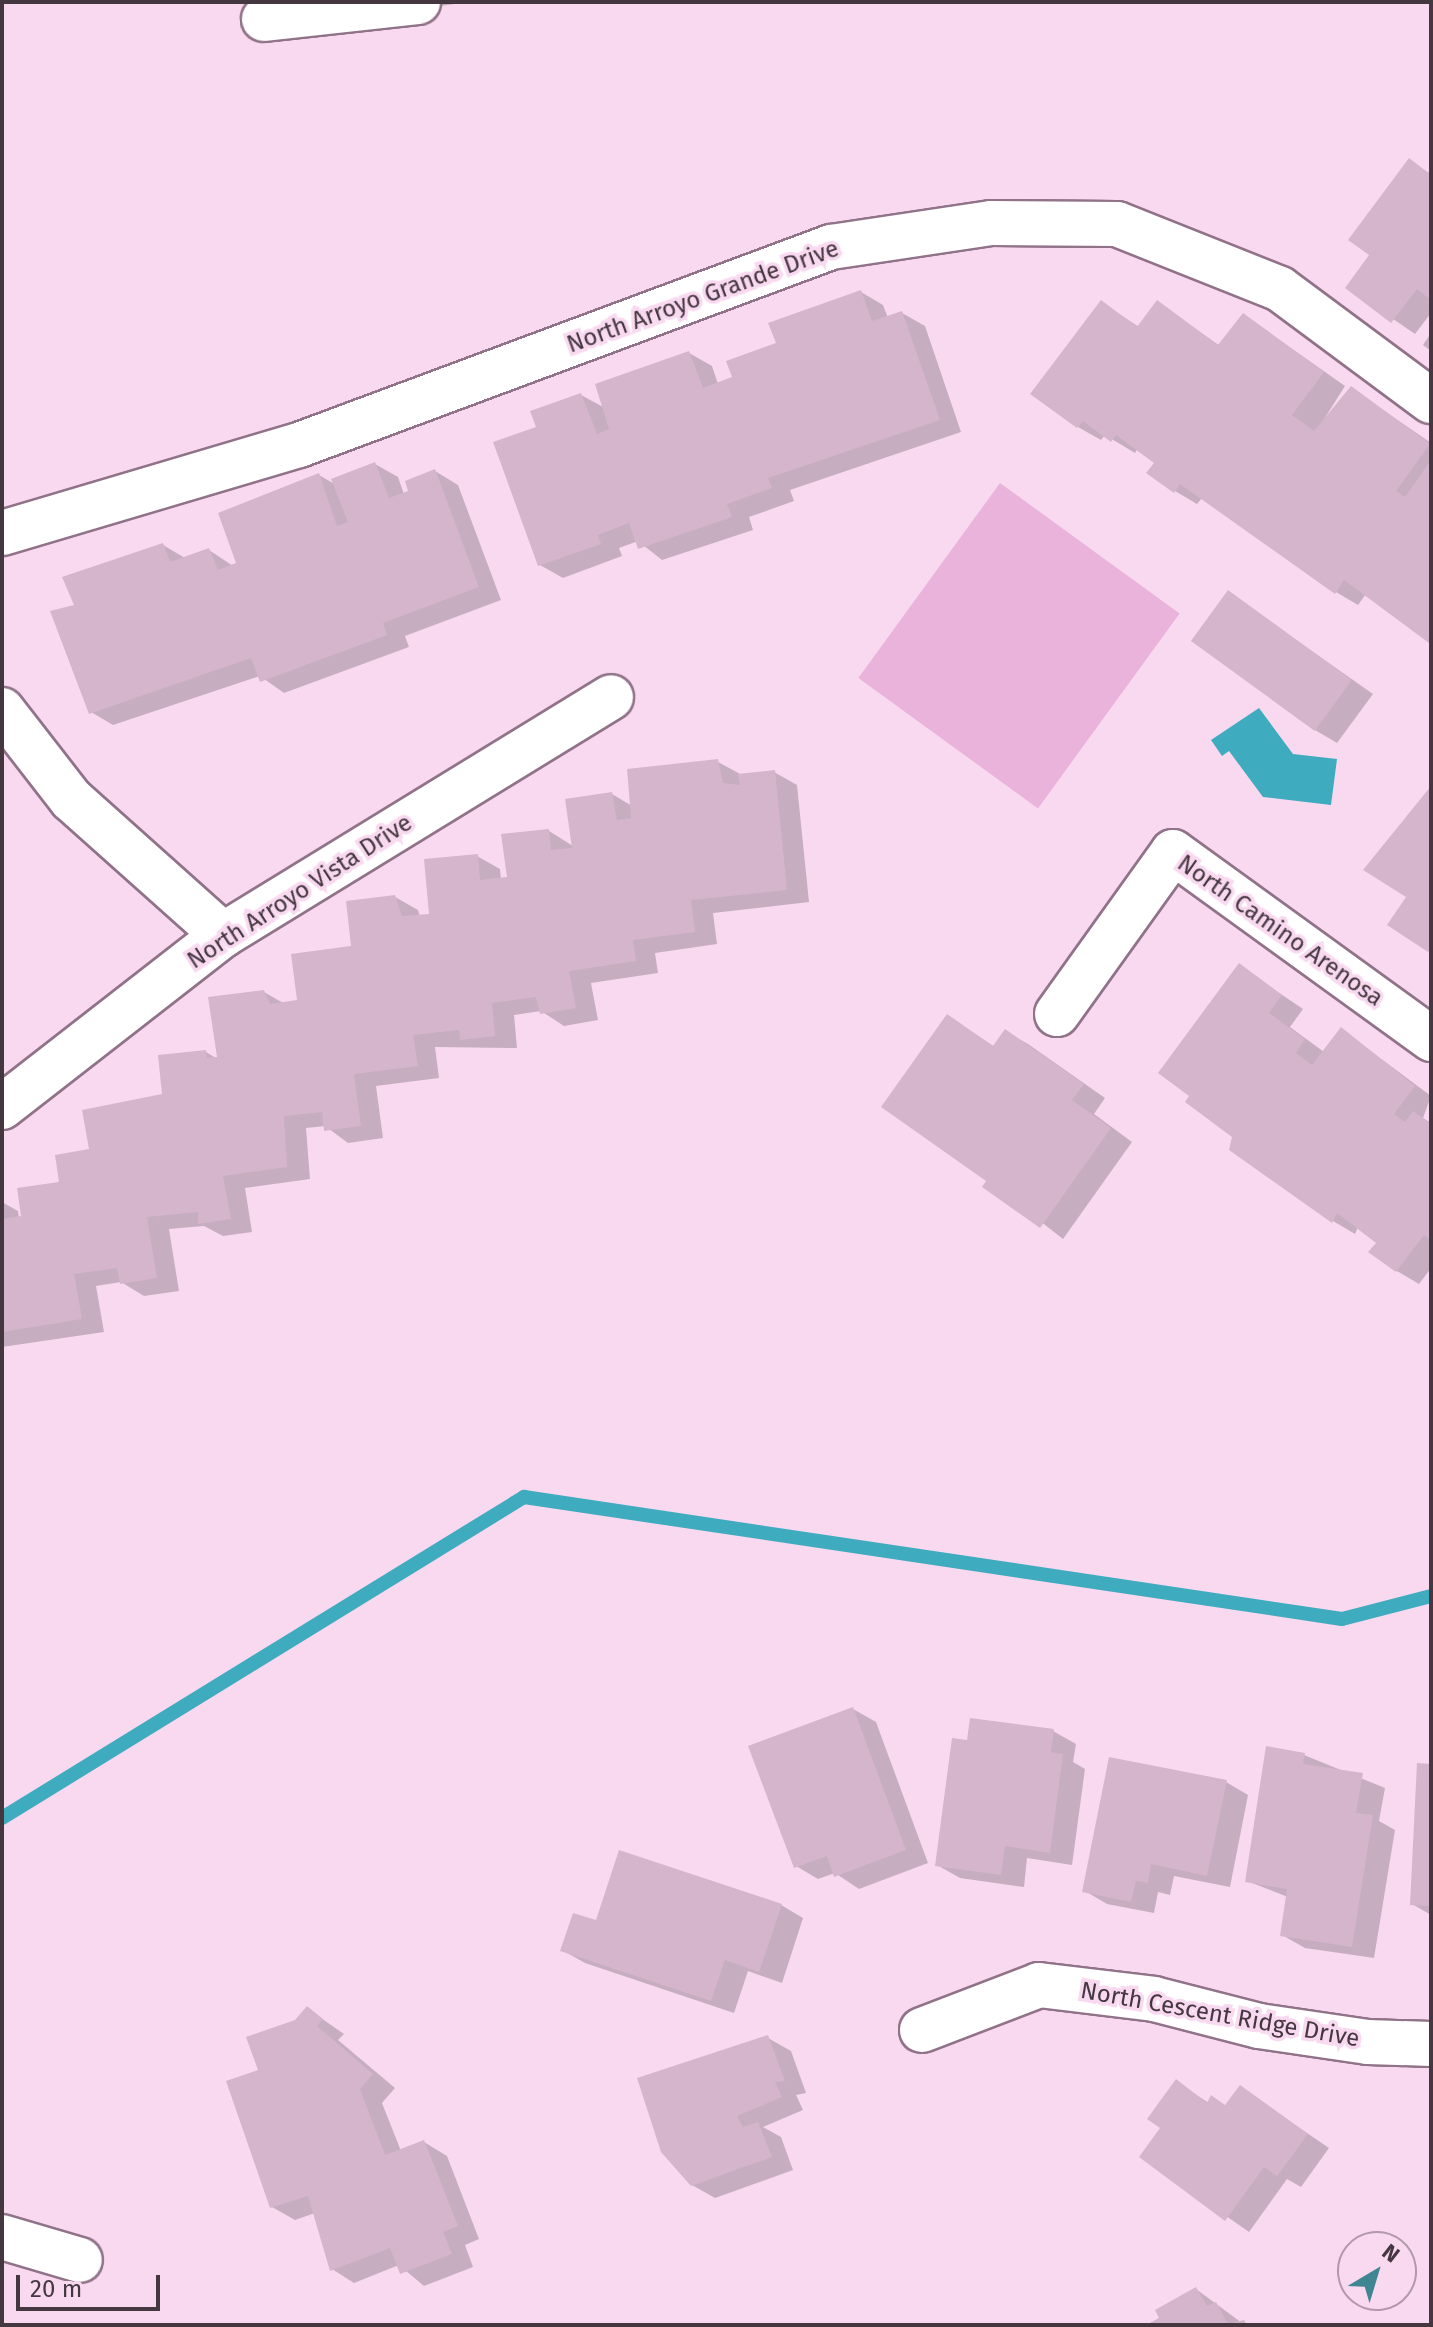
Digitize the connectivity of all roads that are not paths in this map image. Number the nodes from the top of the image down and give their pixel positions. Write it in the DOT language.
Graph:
graph roads {
  1 [pos="418,2"];
  2 [pos="264,19"];
  3 [pos="1431,401"];
  4 [pos="2,533"];
  5 [pos="611,697"];
  6 [pos="2,710"];
  7 [pos="223,935"];
  8 [pos="1057,1014"];
  9 [pos="1431,1039"];
  10 [pos="2,1107"];
  11 [pos="922,2030"];
  12 [pos="1431,2044"];
  13 [pos="2,2237"];
  14 [pos="80,2260"];
  1 -- 2 [label="street"];
  3 -- 4 [label="street, North Arroyo Grande Drive"];
  5 -- 7 [label="street, North Arroyo Vista Drive"];
  6 -- 7 [label="street"];
  7 -- 10 [label="street, North Arroyo Vista Drive"];
  8 -- 9 [label="street, North Camino Arenosa"];
  11 -- 12 [label="street, North Cescent Ridge Drive"];
  13 -- 14 [label="street"];
}
